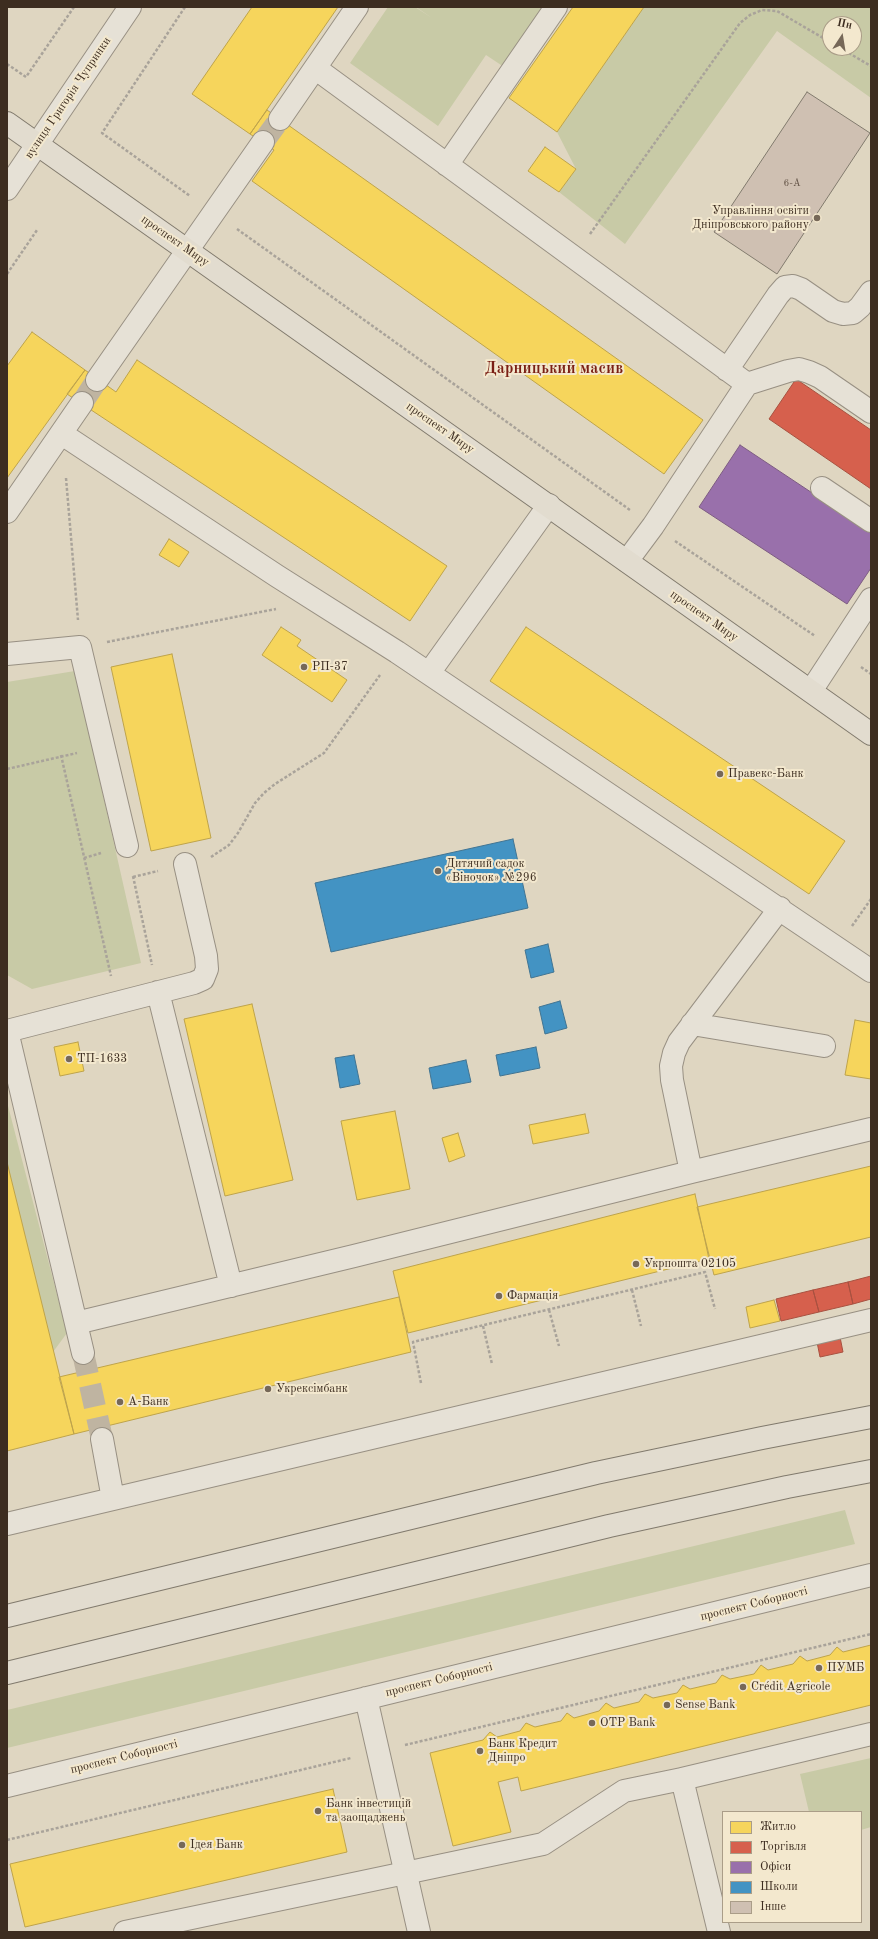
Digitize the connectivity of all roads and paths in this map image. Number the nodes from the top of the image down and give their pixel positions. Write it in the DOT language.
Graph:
graph roads {
  1 [pos="74,7"];
  2 [pos="130,7"];
  3 [pos="185,7"];
  4 [pos="357,7"];
  5 [pos="556,7"];
  6 [pos="822,37"];
  7 [pos="854,56"];
  8 [pos="7,64"];
  9 [pos="871,66"];
  10 [pos="315,68"];
  11 [pos="280,119"];
  12 [pos="7,124"];
  13 [pos="263,142"];
  14 [pos="37,144"];
  15 [pos="447,165"];
  16 [pos="7,189"];
  17 [pos="214,213"];
  18 [pos="37,230"];
  19 [pos="188,251"];
  20 [pos="574,258"];
  21 [pos="7,274"];
  22 [pos="871,292"];
  23 [pos="727,370"];
  24 [pos="97,380"];
  25 [pos="747,384"];
  26 [pos="82,403"];
  27 [pos="871,412"];
  28 [pos="62,434"];
  29 [pos="822,488"];
  30 [pos="549,505"];
  31 [pos="7,512"];
  32 [pos="871,522"];
  33 [pos="653,526"];
  34 [pos="627,561"];
  35 [pos="871,599"];
  36 [pos="317,601"];
  37 [pos="80,647"];
  38 [pos="837,651"];
  39 [pos="397,652"];
  40 [pos="7,654"];
  41 [pos="429,673"];
  42 [pos="871,674"];
  43 [pos="811,691"];
  44 [pos="871,734"];
  45 [pos="103,746"];
  46 [pos="61,755"];
  47 [pos="7,768"];
  48 [pos="126,846"];
  49 [pos="185,864"];
  50 [pos="133,877"];
  51 [pos="780,908"];
  52 [pos="871,971"];
  53 [pos="158,992"];
  54 [pos="117,1003"];
  55 [pos="692,1024"];
  56 [pos="7,1031"];
  57 [pos="824,1046"];
  58 [pos="871,1129"];
  59 [pos="691,1172"];
  60 [pos="231,1286"];
  61 [pos="632,1290"];
  62 [pos="715,1309"];
  63 [pos="549,1310"];
  64 [pos="871,1320"];
  65 [pos="76,1323"];
  66 [pos="483,1326"];
  67 [pos="641,1326"];
  68 [pos="559,1346"];
  69 [pos="83,1354"];
  70 [pos="492,1364"];
  71 [pos="421,1382"];
  72 [pos="871,1417"];
  73 [pos="102,1439"];
  74 [pos="871,1471"];
  75 [pos="113,1499"];
  76 [pos="7,1524"];
  77 [pos="871,1575"];
  78 [pos="7,1616"];
  79 [pos="871,1634"];
  80 [pos="7,1673"];
  81 [pos="366,1698"];
  82 [pos="871,1734"];
  83 [pos="378,1751"];
  84 [pos="682,1779"];
  85 [pos="7,1786"];
  86 [pos="7,1840"];
  87 [pos="406,1873"];
  88 [pos="125,1932"];
  89 [pos="419,1932"];
  90 [pos="719,1932"];
  1 -- 8 [label="path"];
  2 -- 14 [label="street, вулиця Григорія Чупринки"];
  3 -- 17 [label="path"];
  4 -- 10 [label="street"];
  5 -- 15 [label="street"];
  6 -- 20 [label="path"];
  7 -- 9 [label="path"];
  10 -- 11 [label="street"];
  10 -- 15 [label="street"];
  12 -- 14 [label="main road, проспект Миру"];
  13 -- 17 [label="street"];
  14 -- 16 [label="street, вулиця Григорія Чупринки"];
  14 -- 19 [label="main road, проспект Миру"];
  15 -- 20 [label="street"];
  17 -- 19 [label="street"];
  17 -- 33 [label="path"];
  18 -- 21 [label="path"];
  19 -- 24 [label="street"];
  19 -- 30 [label="main road, проспект Миру"];
  20 -- 23 [label="street"];
  22 -- 23 [label="street"];
  23 -- 25 [label="street"];
  25 -- 27 [label="street"];
  25 -- 33 [label="street"];
  26 -- 28 [label="street"];
  28 -- 31 [label="street"];
  28 -- 36 [label="street"];
  28 -- 37 [label="path"];
  29 -- 32 [label="street"];
  30 -- 34 [label="main road, проспект Миру"];
  30 -- 41 [label="street"];
  33 -- 34 [label="street"];
  33 -- 38 [label="path"];
  34 -- 43 [label="main road, проспект Миру"];
  35 -- 38 [label="street"];
  36 -- 37 [label="path"];
  36 -- 39 [label="street"];
  37 -- 40 [label="street"];
  37 -- 45 [label="street"];
  38 -- 42 [label="path"];
  38 -- 43 [label="street"];
  39 -- 41 [label="street"];
  39 -- 49 [label="path"];
  41 -- 51 [label="street"];
  43 -- 44 [label="main road, проспект Миру"];
  45 -- 47 [label="path"];
  45 -- 48 [label="street"];
  46 -- 54 [label="path"];
  48 -- 50 [label="path"];
  49 -- 50 [label="path"];
  49 -- 53 [label="street"];
  50 -- 53 [label="path"];
  51 -- 52 [label="street"];
  51 -- 55 [label="street"];
  53 -- 54 [label="street"];
  53 -- 60 [label="street"];
  54 -- 56 [label="street"];
  55 -- 57 [label="street"];
  55 -- 59 [label="street"];
  56 -- 65 [label="street"];
  58 -- 59 [label="street"];
  59 -- 60 [label="street"];
  60 -- 65 [label="street"];
  61 -- 62 [label="path"];
  61 -- 63 [label="path"];
  61 -- 67 [label="path"];
  63 -- 66 [label="path"];
  63 -- 68 [label="path"];
  64 -- 75 [label="street"];
  65 -- 69 [label="street"];
  66 -- 70 [label="path"];
  66 -- 71 [label="path"];
  72 -- 78 [label="main road"];
  73 -- 75 [label="street"];
  74 -- 80 [label="main road"];
  75 -- 76 [label="street"];
  77 -- 81 [label="street, проспект Соборності"];
  79 -- 83 [label="path"];
  81 -- 83 [label="street"];
  81 -- 85 [label="street, проспект Соборності"];
  82 -- 84 [label="street"];
  83 -- 86 [label="path"];
  83 -- 87 [label="street"];
  84 -- 87 [label="street"];
  84 -- 90 [label="street"];
  87 -- 88 [label="street"];
  87 -- 89 [label="street"];
}
